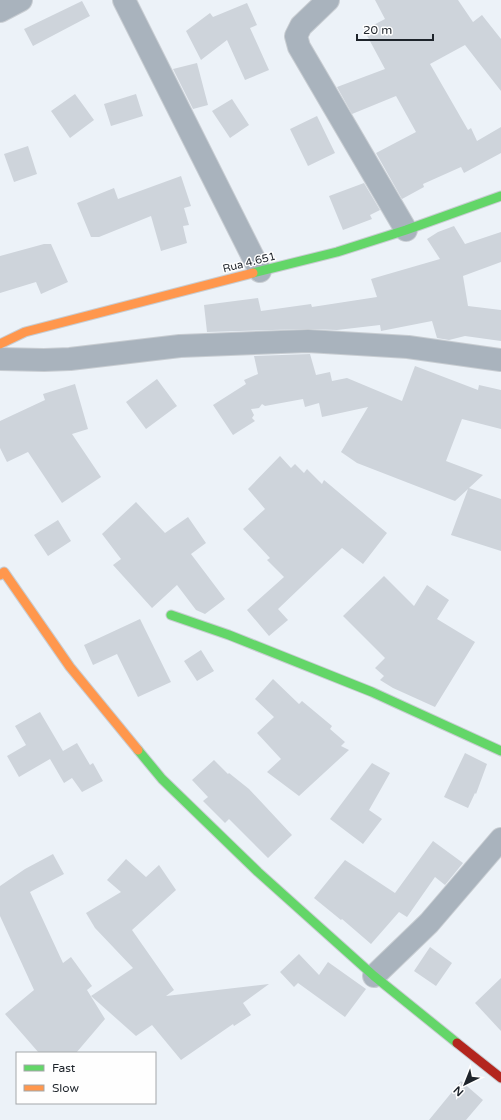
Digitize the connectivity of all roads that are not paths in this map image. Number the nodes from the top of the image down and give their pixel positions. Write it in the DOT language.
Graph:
graph roads {
  1 [pos="21,0"];
  2 [pos="124,0"];
  3 [pos="328,0"];
  4 [pos="0,11"];
  5 [pos="501,196"];
  6 [pos="406,230"];
  7 [pos="260,272"];
  8 [pos="0,344"];
  9 [pos="0,359"];
  10 [pos="501,360"];
  11 [pos="1,571"];
  12 [pos="171,615"];
  13 [pos="501,751"];
  14 [pos="501,839"];
  15 [pos="374,976"];
  16 [pos="501,1078"];
  1 -- 4 [label="street"];
  2 -- 7 [label="street"];
  3 -- 6 [label="street"];
  5 -- 6 [label="street, Rua 4.651"];
  6 -- 7 [label="street, Rua 4.651"];
  7 -- 8 [label="street, Rua 4.651"];
  9 -- 10 [label="street"];
  11 -- 15 [label="street"];
  12 -- 13 [label="street"];
  14 -- 15 [label="street"];
  15 -- 16 [label="street"];
}
